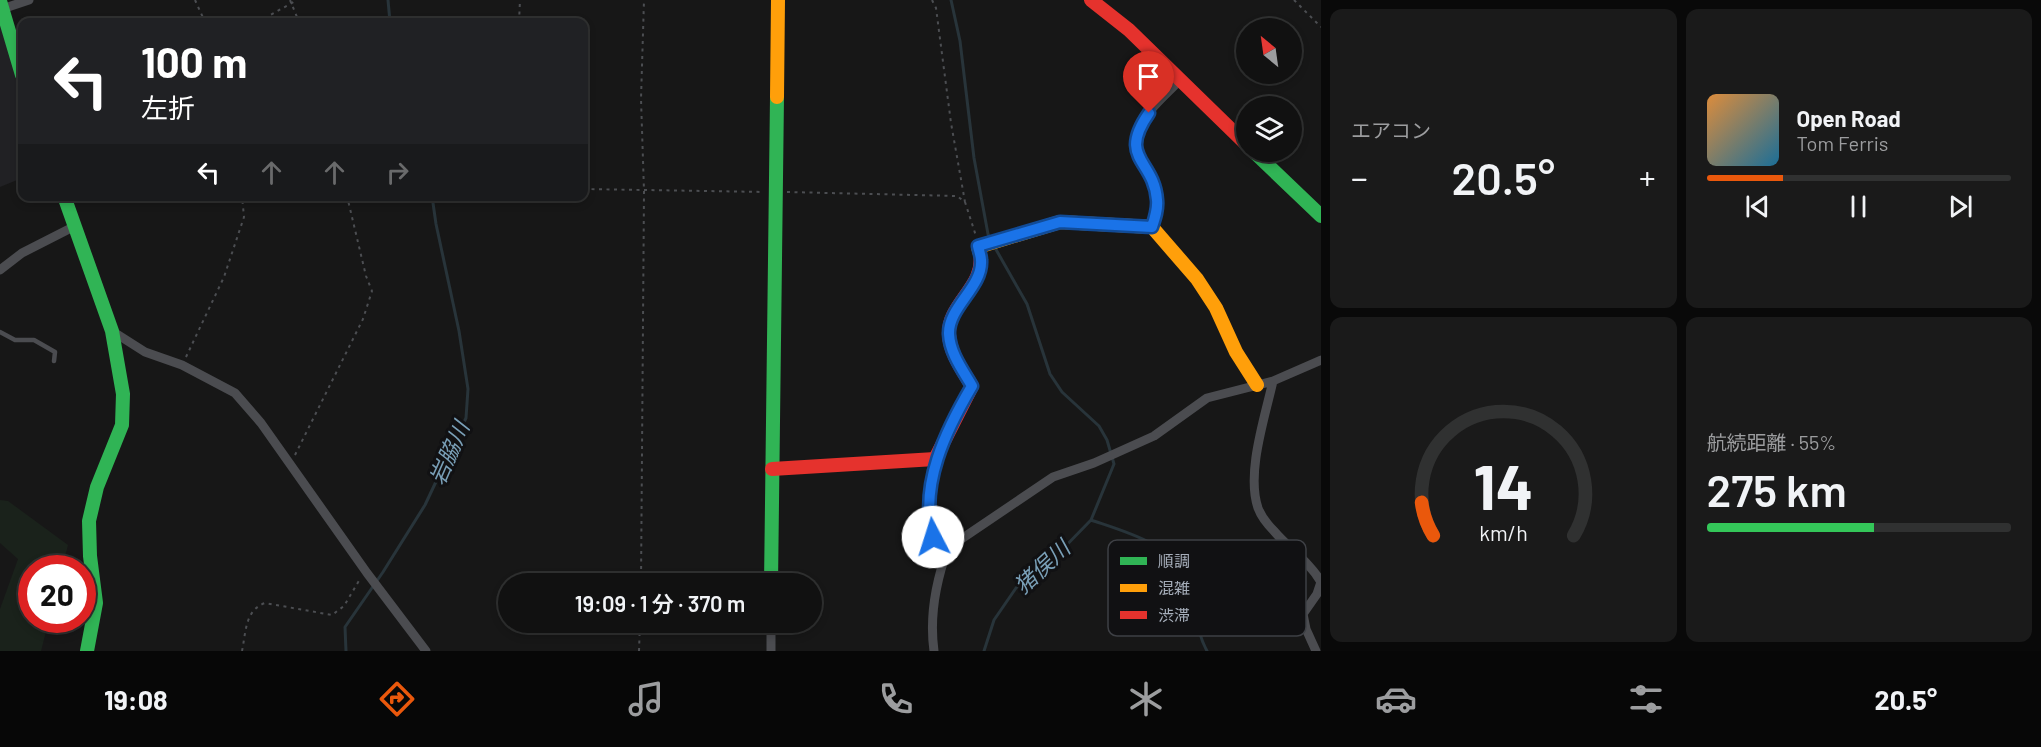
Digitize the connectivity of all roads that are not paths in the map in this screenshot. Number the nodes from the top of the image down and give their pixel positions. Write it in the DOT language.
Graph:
graph roads {
  1 [pos="29,0"];
  2 [pos="778,0"];
  3 [pos="1091,0"];
  4 [pos="1,5"];
  5 [pos="18,62"];
  6 [pos="1180,80"];
  7 [pos="1236,134"];
  8 [pos="1264,162"];
  9 [pos="66,201"];
  10 [pos="1321,216"];
  11 [pos="75,226"];
  12 [pos="1152,227"];
  13 [pos="0,270"];
  14 [pos="112,331"];
  15 [pos="0,332"];
  16 [pos="1321,360"];
  17 [pos="54,361"];
  18 [pos="1273,381"];
  19 [pos="1257,385"];
  20 [pos="935,459"];
  21 [pos="772,469"];
  22 [pos="1285,540"];
  23 [pos="945,557"];
  24 [pos="1306,558"];
  25 [pos="1318,568"];
  26 [pos="771,573"];
  27 [pos="1321,582"];
  28 [pos="1306,610"];
  29 [pos="1306,629"];
  30 [pos="771,633"];
  31 [pos="87,651"];
  32 [pos="426,651"];
  33 [pos="771,651"];
  34 [pos="934,651"];
  35 [pos="1316,651"];
  1 -- 4 [label="street"];
  2 -- 21 [label="main road"];
  3 -- 6 [label="main road"];
  4 -- 5 [label="main road"];
  6 -- 7 [label="main road"];
  6 -- 12 [label="street"];
  8 -- 10 [label="main road"];
  9 -- 11 [label="main road"];
  11 -- 13 [label="street"];
  11 -- 14 [label="main road"];
  12 -- 19 [label="main road"];
  12 -- 20 [label="main road"];
  14 -- 31 [label="main road"];
  14 -- 32 [label="street"];
  15 -- 17 [label="lane"];
  16 -- 18 [label="street"];
  18 -- 19 [label="street"];
  18 -- 22 [label="street"];
  19 -- 23 [label="street"];
  20 -- 21 [label="main road"];
  20 -- 23 [label="lane"];
  21 -- 26 [label="main road"];
  23 -- 34 [label="street"];
  24 -- 25 [label="street"];
  27 -- 28 [label="street"];
  29 -- 35 [label="street"];
  30 -- 33 [label="street"];
}
